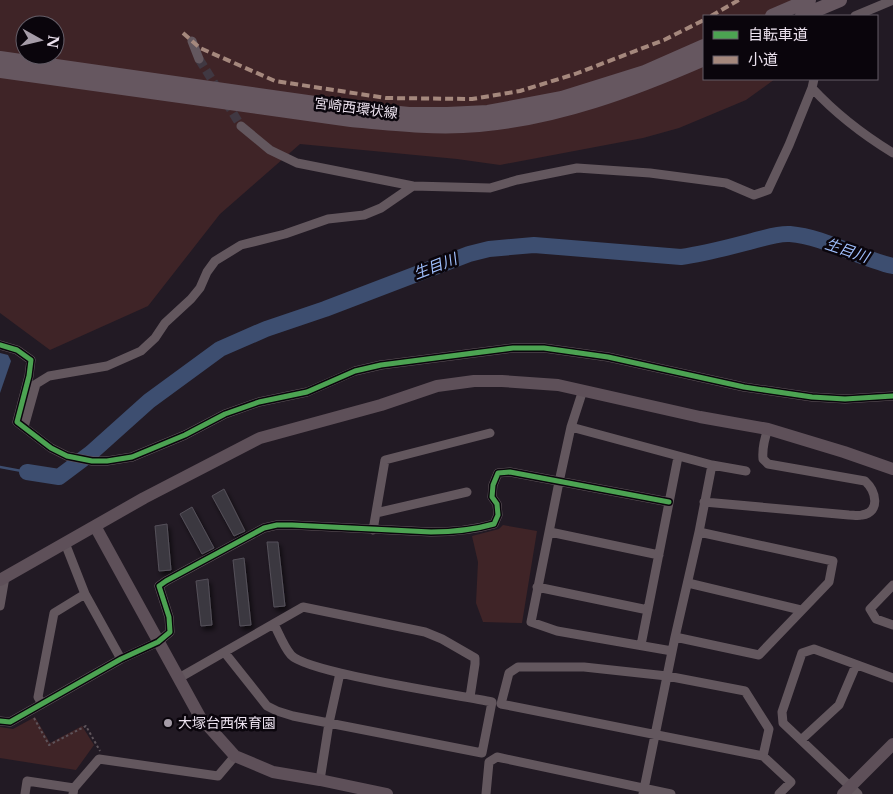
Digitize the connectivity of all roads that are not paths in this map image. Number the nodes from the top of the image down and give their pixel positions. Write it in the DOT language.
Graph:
graph roads {
  1 [pos="809,0"];
  2 [pos="840,0"];
  3 [pos="893,0"];
  4 [pos="774,15"];
  5 [pos="804,15"];
  6 [pos="857,15"];
  7 [pos="192,41"];
  8 [pos="703,46"];
  9 [pos="0,58"];
  10 [pos="199,59"];
  11 [pos="703,59"];
  12 [pos="0,71"];
  13 [pos="813,83"];
  14 [pos="241,126"];
  15 [pos="893,153"];
  16 [pos="413,186"];
  17 [pos="0,345"];
  18 [pos="583,390"];
  19 [pos="893,396"];
  20 [pos="24,427"];
  21 [pos="571,427"];
  22 [pos="768,429"];
  23 [pos="490,433"];
  24 [pos="678,457"];
  25 [pos="712,465"];
  26 [pos="893,469"];
  27 [pos="746,471"];
  28 [pos="559,482"];
  29 [pos="467,492"];
  30 [pos="669,502"];
  31 [pos="704,502"];
  32 [pos="376,513"];
  33 [pos="95,526"];
  34 [pos="373,530"];
  35 [pos="550,532"];
  36 [pos="699,532"];
  37 [pos="65,543"];
  38 [pos="659,555"];
  39 [pos="2,578"];
  40 [pos="688,583"];
  41 [pos="893,585"];
  42 [pos="537,587"];
  43 [pos="85,594"];
  44 [pos="0,606"];
  45 [pos="648,610"];
  46 [pos="801,610"];
  47 [pos="274,624"];
  48 [pos="893,625"];
  49 [pos="675,637"];
  50 [pos="158,642"];
  51 [pos="641,646"];
  52 [pos="672,651"];
  53 [pos="225,653"];
  54 [pos="121,659"];
  55 [pos="856,665"];
  56 [pos="340,673"];
  57 [pos="667,676"];
  58 [pos="179,678"];
  59 [pos="893,678"];
  60 [pos="470,697"];
  61 [pos="42,704"];
  62 [pos="0,721"];
  63 [pos="329,723"];
  64 [pos="655,735"];
  65 [pos="801,740"];
  66 [pos="893,744"];
  67 [pos="235,756"];
  68 [pos="763,756"];
  69 [pos="320,780"];
  70 [pos="74,791"];
  71 [pos="644,791"];
  72 [pos="850,792"];
  73 [pos="25,794"];
  74 [pos="387,794"];
  75 [pos="486,794"];
  76 [pos="671,794"];
  77 [pos="779,794"];
  1 -- 4 [label="main road"];
  2 -- 5 [label="main road"];
  3 -- 6 [label="street"];
  7 -- 10 [label="street"];
  8 -- 9 [label="main road, 宮崎西環状線"];
  11 -- 12 [label="main road, 宮崎西環状線"];
  13 -- 15 [label="street"];
  13 -- 16 [label="street"];
  14 -- 16 [label="street"];
  16 -- 20 [label="street"];
  17 -- 20 [label="street"];
  18 -- 21 [label="street"];
  18 -- 22 [label="street"];
  18 -- 33 [label="street"];
  19 -- 20 [label="street"];
  21 -- 24 [label="street"];
  21 -- 28 [label="street"];
  22 -- 26 [label="street"];
  22 -- 31 [label="street"];
  23 -- 32 [label="street"];
  24 -- 25 [label="street"];
  24 -- 30 [label="street"];
  25 -- 27 [label="street"];
  25 -- 31 [label="street"];
  28 -- 30 [label="street"];
  28 -- 34 [label="street"];
  28 -- 35 [label="street"];
  29 -- 32 [label="street"];
  30 -- 38 [label="street"];
  31 -- 36 [label="street"];
  32 -- 34 [label="street"];
  33 -- 37 [label="street"];
  33 -- 50 [label="street"];
  34 -- 50 [label="street"];
  35 -- 38 [label="street"];
  35 -- 42 [label="street"];
  36 -- 40 [label="street"];
  36 -- 46 [label="street"];
  37 -- 39 [label="street"];
  37 -- 43 [label="street"];
  38 -- 45 [label="street"];
  39 -- 44 [label="street"];
  40 -- 46 [label="street"];
  40 -- 49 [label="street"];
  41 -- 48 [label="street"];
  42 -- 45 [label="street"];
  42 -- 51 [label="street"];
  43 -- 54 [label="street"];
  43 -- 61 [label="street"];
  45 -- 51 [label="street"];
  46 -- 49 [label="street"];
  47 -- 53 [label="street"];
  47 -- 56 [label="street"];
  47 -- 60 [label="street"];
  49 -- 52 [label="street"];
  50 -- 54 [label="street"];
  50 -- 58 [label="street"];
  51 -- 52 [label="street"];
  52 -- 57 [label="street"];
  53 -- 58 [label="street"];
  53 -- 63 [label="street"];
  54 -- 61 [label="street"];
  55 -- 59 [label="street"];
  55 -- 65 [label="street"];
  55 -- 65 [label="street"];
  56 -- 60 [label="street"];
  56 -- 63 [label="street"];
  57 -- 64 [label="street"];
  57 -- 64 [label="street"];
  57 -- 68 [label="street"];
  58 -- 67 [label="street"];
  60 -- 63 [label="street"];
  61 -- 62 [label="street"];
  63 -- 69 [label="street"];
  64 -- 68 [label="street"];
  64 -- 71 [label="street"];
  65 -- 72 [label="street"];
  66 -- 72 [label="street"];
  67 -- 69 [label="street"];
  67 -- 70 [label="street"];
  68 -- 77 [label="street"];
  69 -- 74 [label="street"];
  70 -- 73 [label="street"];
  71 -- 75 [label="street"];
  71 -- 76 [label="street"];
}
